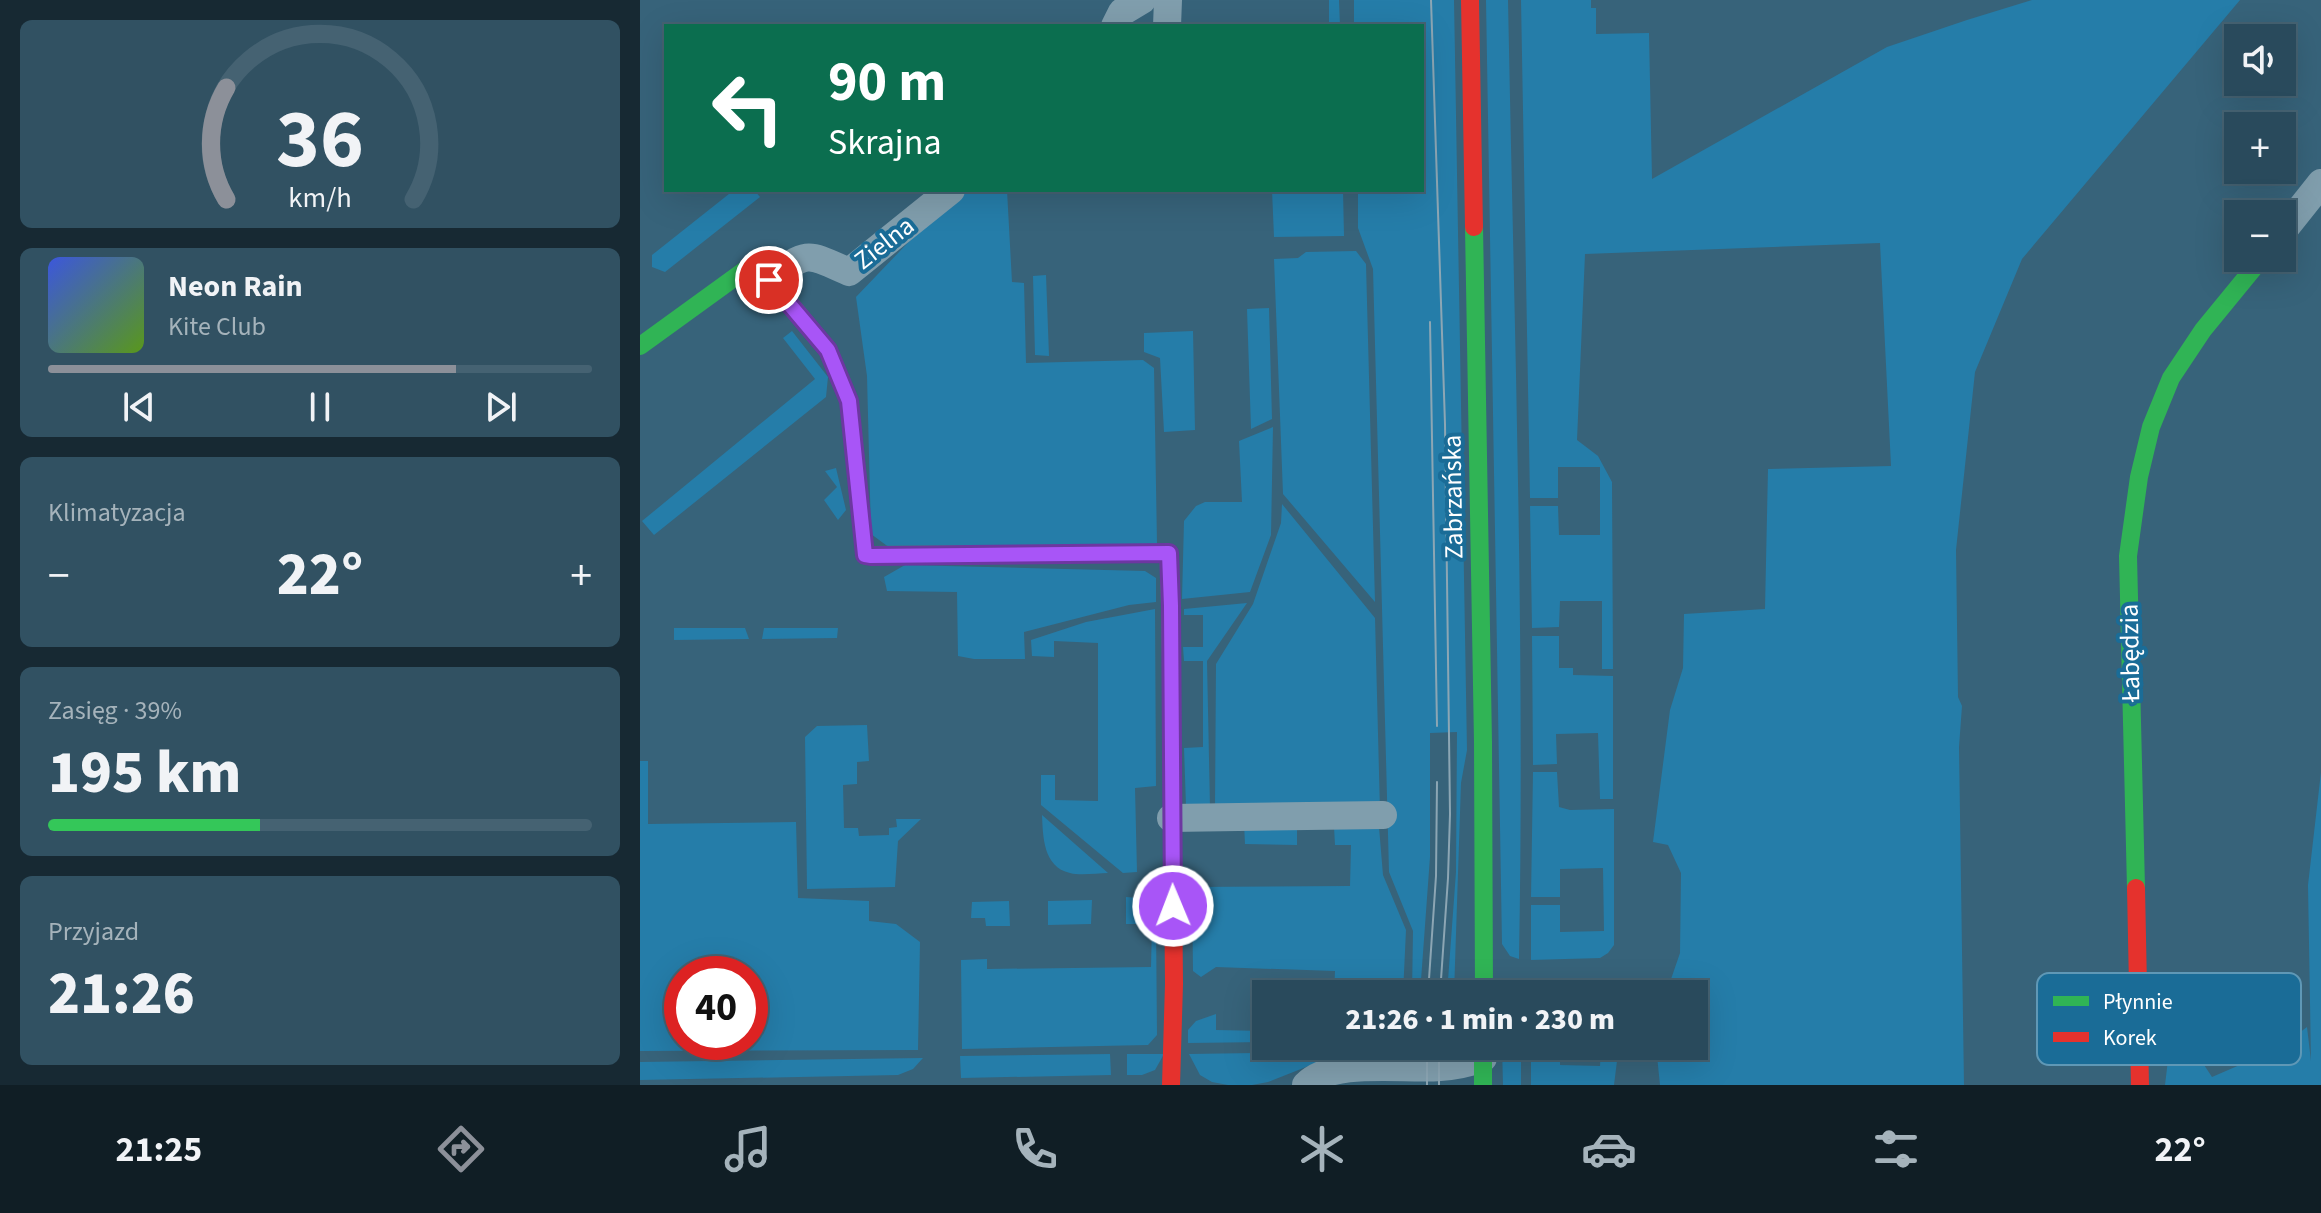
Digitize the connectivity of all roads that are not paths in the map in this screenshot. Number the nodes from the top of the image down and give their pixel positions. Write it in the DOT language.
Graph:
graph roads {
  1 [pos="1142,0"];
  2 [pos="1168,0"];
  3 [pos="1470,0"];
  4 [pos="1116,24"];
  5 [pos="1167,24"];
  6 [pos="2321,183"];
  7 [pos="949,192"];
  8 [pos="2296,214"];
  9 [pos="2251,272"];
  10 [pos="769,280"];
  11 [pos="640,346"];
  12 [pos="1383,815"];
  13 [pos="1171,818"];
  14 [pos="2137,973"];
  15 [pos="1484,980"];
  16 [pos="1483,1063"];
  17 [pos="2140,1065"];
  18 [pos="1171,1085"];
  19 [pos="1306,1085"];
  20 [pos="2140,1085"];
  1 -- 4 [label="street"];
  2 -- 5 [label="street"];
  3 -- 15 [label="street, Zabrzańska"];
  6 -- 8 [label="street"];
  7 -- 10 [label="street, Zielna"];
  9 -- 14 [label="street, Łabędzia"];
  10 -- 11 [label="street"];
  10 -- 13 [label="street"];
  12 -- 13 [label="street"];
  13 -- 18 [label="street"];
  16 -- 19 [label="street"];
  17 -- 20 [label="street, Łabędzia"];
}
